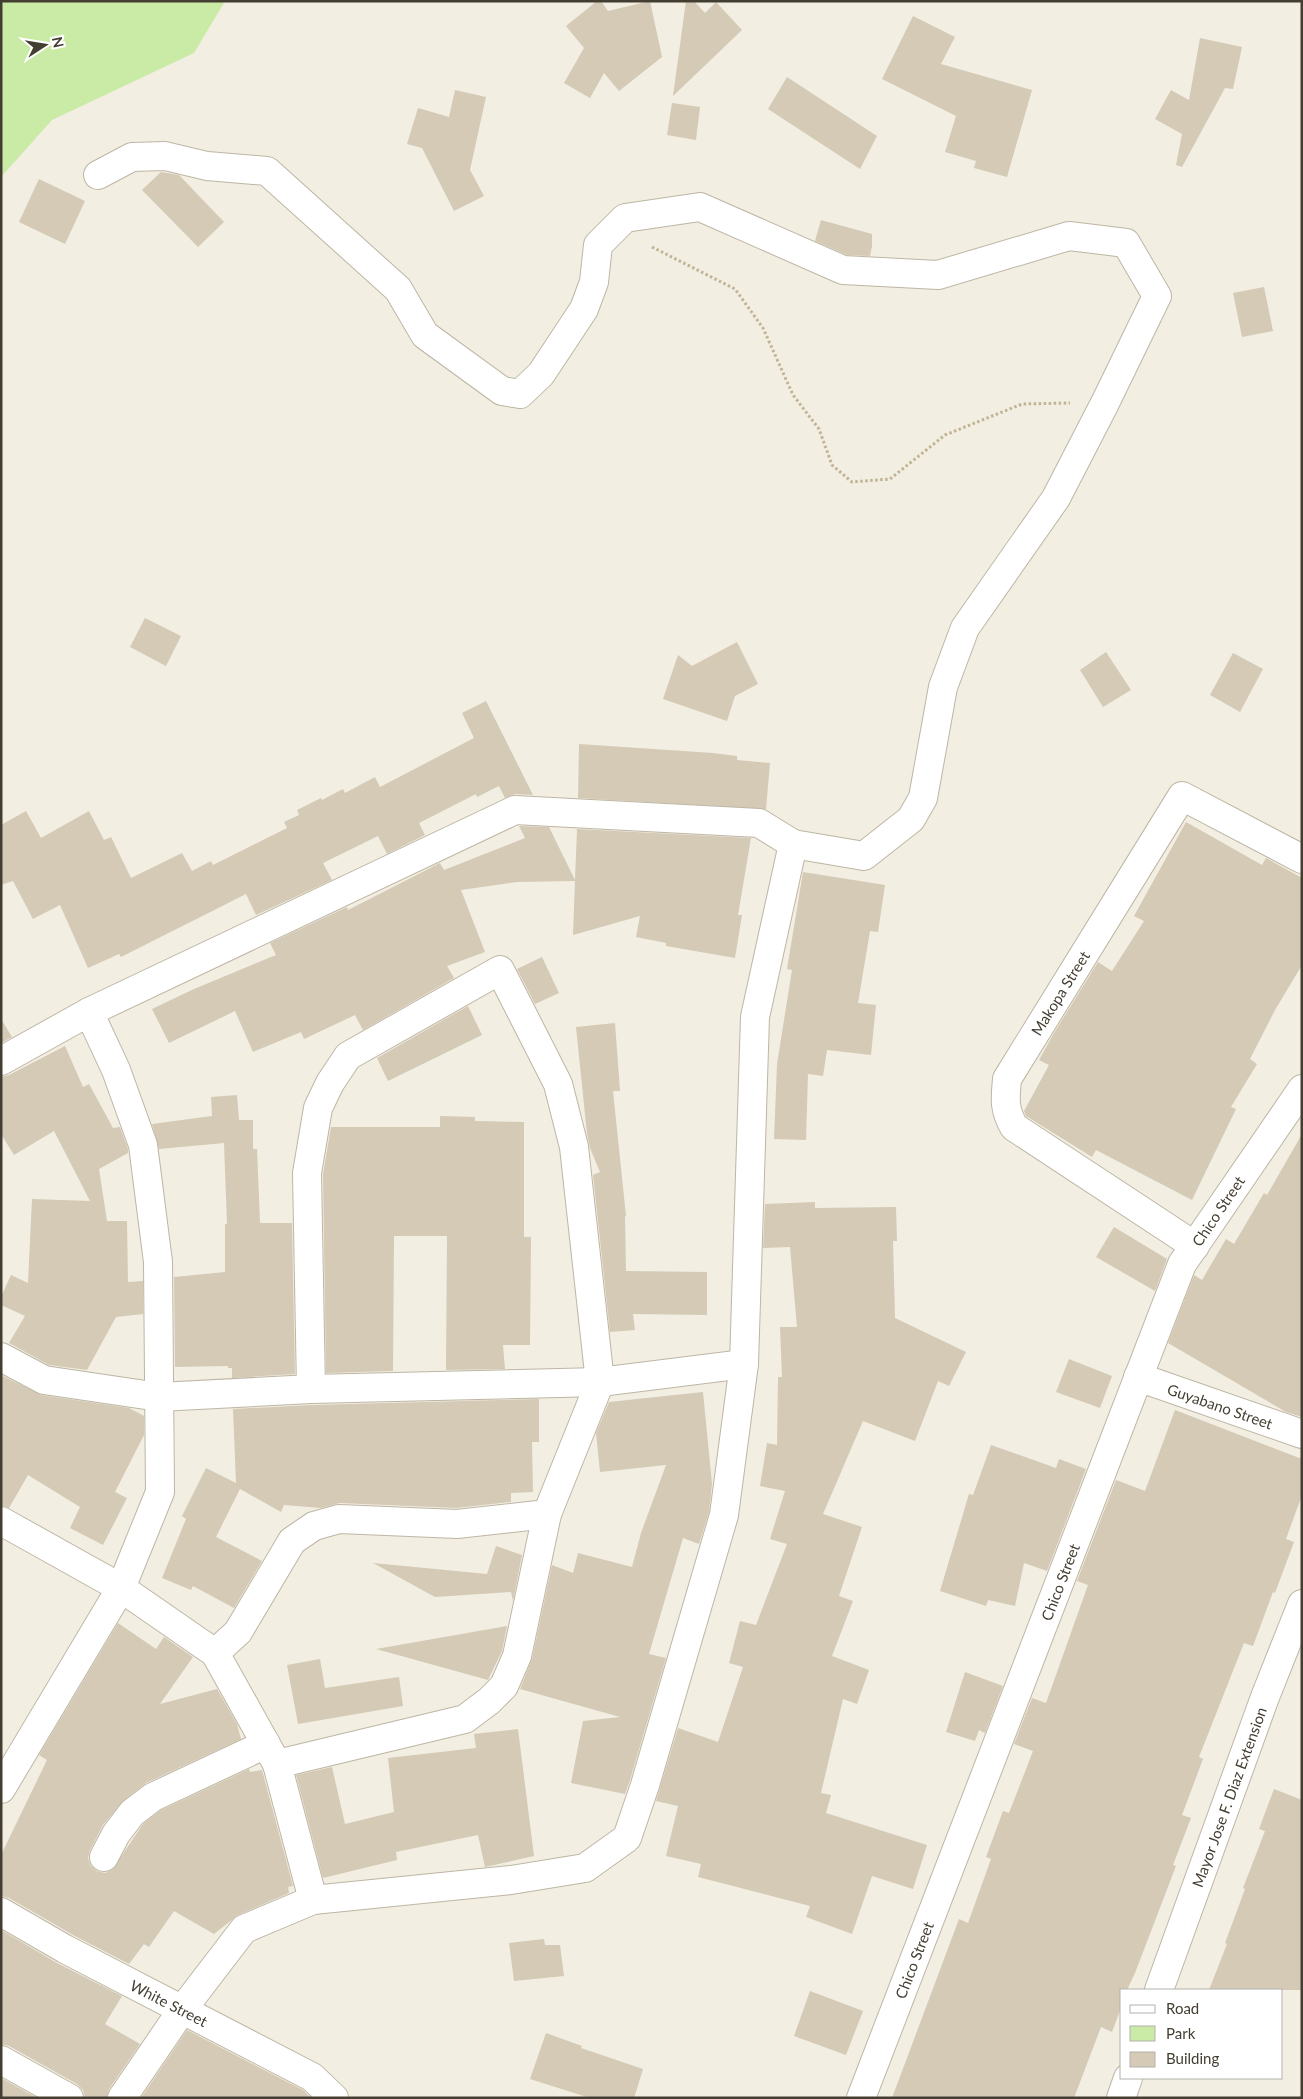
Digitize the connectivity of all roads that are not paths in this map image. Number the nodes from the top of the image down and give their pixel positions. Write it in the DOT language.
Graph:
graph roads {
  1 [pos="98,175"];
  2 [pos="793,844"];
  3 [pos="1302,859"];
  4 [pos="89,1012"];
  5 [pos="1,1061"];
  6 [pos="1302,1089"];
  7 [pos="1195,1246"];
  8 [pos="1,1356"];
  9 [pos="744,1364"];
  10 [pos="1138,1377"];
  11 [pos="600,1382"];
  12 [pos="311,1389"];
  13 [pos="159,1397"];
  14 [pos="1302,1434"];
  15 [pos="547,1514"];
  16 [pos="1,1521"];
  17 [pos="121,1588"];
  18 [pos="1302,1604"];
  19 [pos="215,1653"];
  20 [pos="272,1754"];
  21 [pos="1,1789"];
  22 [pos="104,1857"];
  23 [pos="313,1900"];
  24 [pos="1,1912"];
  25 [pos="1160,1989"];
  26 [pos="182,2010"];
  27 [pos="1,2060"];
  28 [pos="1128,2079"];
  29 [pos="306,2087"];
  30 [pos="69,2098"];
  31 [pos="122,2098"];
  32 [pos="334,2098"];
  33 [pos="861,2098"];
  34 [pos="1121,2098"];
  1 -- 2 [label="street"];
  2 -- 4 [label="street"];
  2 -- 9 [label="street"];
  3 -- 7 [label="street, Makopa Street"];
  4 -- 5 [label="street"];
  4 -- 13 [label="street"];
  6 -- 7 [label="street, Chico Street"];
  7 -- 10 [label="street, Chico Street"];
  8 -- 13 [label="street"];
  9 -- 11 [label="street"];
  9 -- 23 [label="street"];
  10 -- 14 [label="street, Guyabano Street"];
  10 -- 33 [label="street, Chico Street"];
  11 -- 12 [label="street"];
  11 -- 12 [label="street"];
  11 -- 15 [label="street"];
  12 -- 13 [label="street"];
  13 -- 17 [label="street"];
  15 -- 19 [label="street"];
  15 -- 20 [label="street"];
  16 -- 17 [label="street"];
  17 -- 19 [label="street"];
  17 -- 21 [label="street"];
  18 -- 25 [label="street, Mayor Jose F. Diaz Extension"];
  19 -- 20 [label="street"];
  20 -- 22 [label="street"];
  20 -- 23 [label="street"];
  23 -- 26 [label="street"];
  24 -- 26 [label="street, White Street"];
  26 -- 29 [label="street, White Street"];
  26 -- 31 [label="street"];
  27 -- 30 [label="street"];
  28 -- 34 [label="street"];
  29 -- 32 [label="street, White Street"];
}
